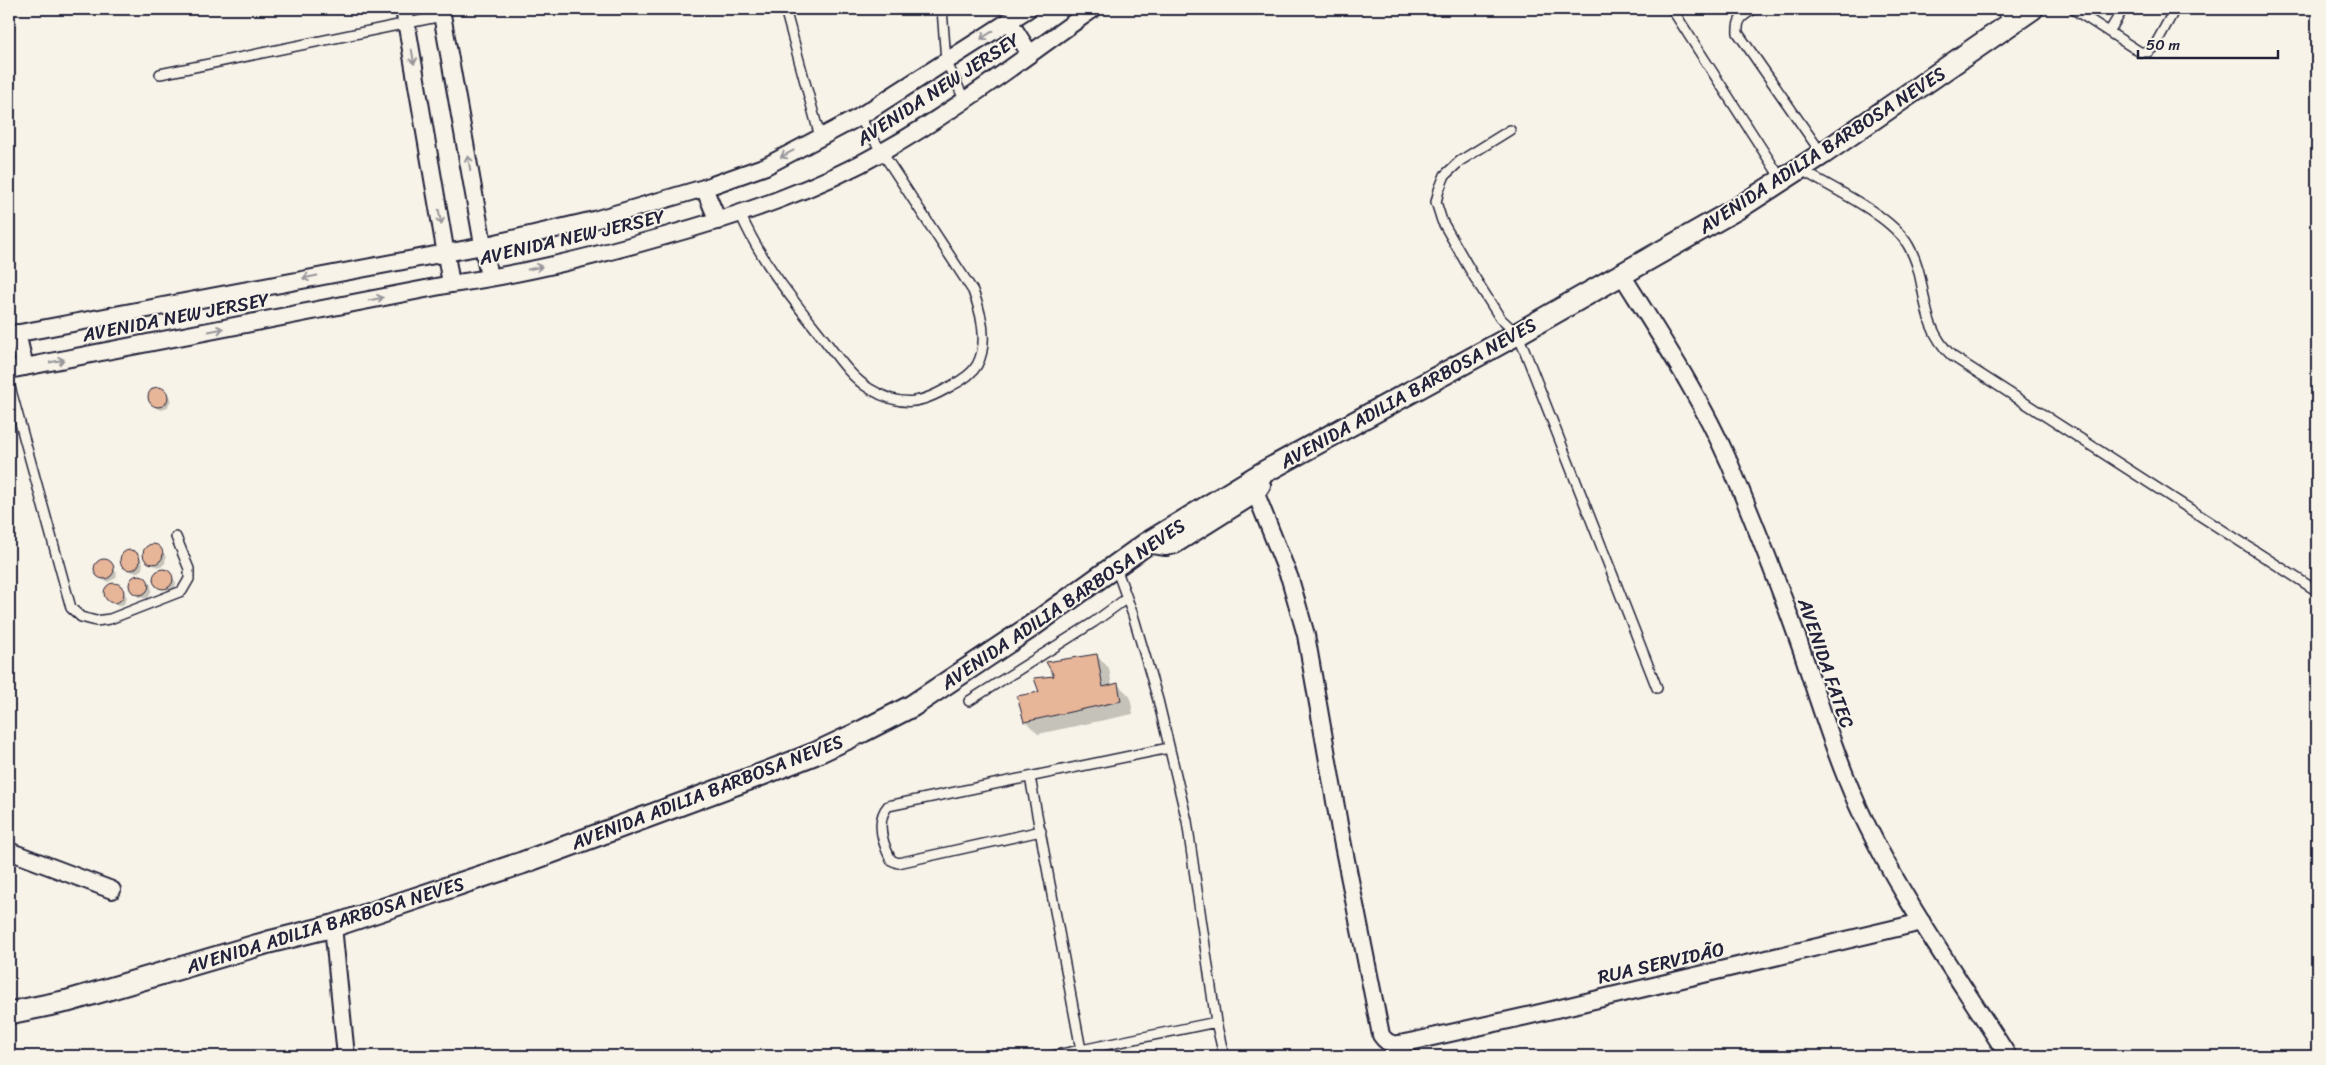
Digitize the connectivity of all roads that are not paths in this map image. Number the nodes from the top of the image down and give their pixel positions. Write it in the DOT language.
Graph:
graph roads {
  1 [pos="785,9"];
  2 [pos="942,9"];
  3 [pos="1028,9"];
  4 [pos="1672,9"];
  5 [pos="1754,9"];
  6 [pos="2032,9"];
  7 [pos="2073,9"];
  8 [pos="2123,9"];
  9 [pos="2175,9"];
  10 [pos="1089,10"];
  11 [pos="441,12"];
  12 [pos="2010,15"];
  13 [pos="406,16"];
  14 [pos="1009,21"];
  15 [pos="2109,32"];
  16 [pos="1030,54"];
  17 [pos="946,61"];
  18 [pos="160,74"];
  19 [pos="965,101"];
  20 [pos="859,117"];
  21 [pos="1510,130"];
  22 [pos="820,137"];
  23 [pos="883,152"];
  24 [pos="1822,154"];
  25 [pos="1791,174"];
  26 [pos="704,188"];
  27 [pos="740,213"];
  28 [pos="718,221"];
  29 [pos="484,246"];
  30 [pos="446,252"];
  31 [pos="1622,275"];
  32 [pos="488,278"];
  33 [pos="451,284"];
  34 [pos="13,334"];
  35 [pos="1517,334"];
  36 [pos="25,367"];
  37 [pos="9,370"];
  38 [pos="9,383"];
  39 [pos="1266,471"];
  40 [pos="1256,494"];
  41 [pos="176,537"];
  42 [pos="1146,544"];
  43 [pos="1115,565"];
  44 [pos="2317,591"];
  45 [pos="1127,598"];
  46 [pos="1657,688"];
  47 [pos="969,701"];
  48 [pos="1169,748"];
  49 [pos="1030,776"];
  50 [pos="1041,831"];
  51 [pos="9,851"];
  52 [pos="112,890"];
  53 [pos="1922,922"];
  54 [pos="333,926"];
  55 [pos="9,1013"];
  56 [pos="1216,1022"];
  57 [pos="1081,1050"];
  58 [pos="346,1056"];
  59 [pos="1052,1056"];
  60 [pos="1224,1056"];
  61 [pos="2008,1056"];
  1 -- 22 [label="lane"];
  2 -- 17 [label="lane"];
  3 -- 14 [label="street, AVENIDA NEW JERSEY"];
  4 -- 25 [label="lane"];
  5 -- 24 [label="lane"];
  6 -- 12 [label="street, AVENIDA ADILIA BARBOSA NEVES"];
  7 -- 15 [label="lane"];
  8 -- 15 [label="lane"];
  9 -- 15 [label="lane"];
  10 -- 16 [label="street, AVENIDA NEW JERSEY"];
  11 -- 13 [label="lane"];
  29 -- 11 [label="street, one-way"];
  12 -- 24 [label="street, AVENIDA ADILIA BARBOSA NEVES"];
  13 -- 18 [label="lane"];
  13 -- 30 [label="street, one-way"];
  14 -- 16 [label="street"];
  14 -- 17 [label="street, AVENIDA NEW JERSEY, one-way"];
  16 -- 19 [label="street, AVENIDA NEW JERSEY"];
  17 -- 19 [label="lane"];
  17 -- 20 [label="street, AVENIDA NEW JERSEY"];
  19 -- 23 [label="street, AVENIDA NEW JERSEY"];
  20 -- 22 [label="street, AVENIDA NEW JERSEY"];
  20 -- 23 [label="lane"];
  21 -- 35 [label="lane"];
  22 -- 26 [label="street, AVENIDA NEW JERSEY, one-way"];
  23 -- 27 [label="street, AVENIDA NEW JERSEY"];
  23 -- 27 [label="lane"];
  24 -- 25 [label="street, AVENIDA ADILIA BARBOSA NEVES"];
  25 -- 31 [label="street, AVENIDA ADILIA BARBOSA NEVES"];
  25 -- 44 [label="lane"];
  26 -- 28 [label="street"];
  26 -- 29 [label="street, AVENIDA NEW JERSEY"];
  27 -- 28 [label="street, AVENIDA NEW JERSEY"];
  32 -- 28 [label="street, AVENIDA NEW JERSEY, one-way"];
  29 -- 30 [label="street, AVENIDA NEW JERSEY"];
  29 -- 32 [label="street"];
  30 -- 33 [label="street"];
  30 -- 34 [label="street, AVENIDA NEW JERSEY, one-way"];
  31 -- 35 [label="street, AVENIDA ADILIA BARBOSA NEVES"];
  31 -- 53 [label="street, AVENIDA FATEC"];
  32 -- 33 [label="street, AVENIDA NEW JERSEY"];
  36 -- 33 [label="street, AVENIDA NEW JERSEY, one-way"];
  34 -- 36 [label="street"];
  35 -- 39 [label="street, AVENIDA ADILIA BARBOSA NEVES"];
  35 -- 46 [label="lane"];
  36 -- 37 [label="street, AVENIDA NEW JERSEY"];
  38 -- 41 [label="lane"];
  39 -- 40 [label="street"];
  39 -- 42 [label="street, AVENIDA ADILIA BARBOSA NEVES"];
  40 -- 42 [label="street"];
  40 -- 53 [label="street, RUA SERVIDÃO"];
  42 -- 43 [label="street, AVENIDA ADILIA BARBOSA NEVES"];
  43 -- 45 [label="lane"];
  43 -- 54 [label="street, AVENIDA ADILIA BARBOSA NEVES"];
  45 -- 47 [label="lane"];
  45 -- 48 [label="lane"];
  48 -- 49 [label="lane"];
  48 -- 56 [label="lane"];
  49 -- 50 [label="lane"];
  49 -- 50 [label="lane"];
  50 -- 57 [label="lane"];
  51 -- 52 [label="street"];
  53 -- 61 [label="street, AVENIDA FATEC"];
  54 -- 55 [label="street, AVENIDA ADILIA BARBOSA NEVES"];
  54 -- 58 [label="street"];
  56 -- 57 [label="lane"];
  56 -- 60 [label="lane"];
  57 -- 59 [label="lane"];
}
